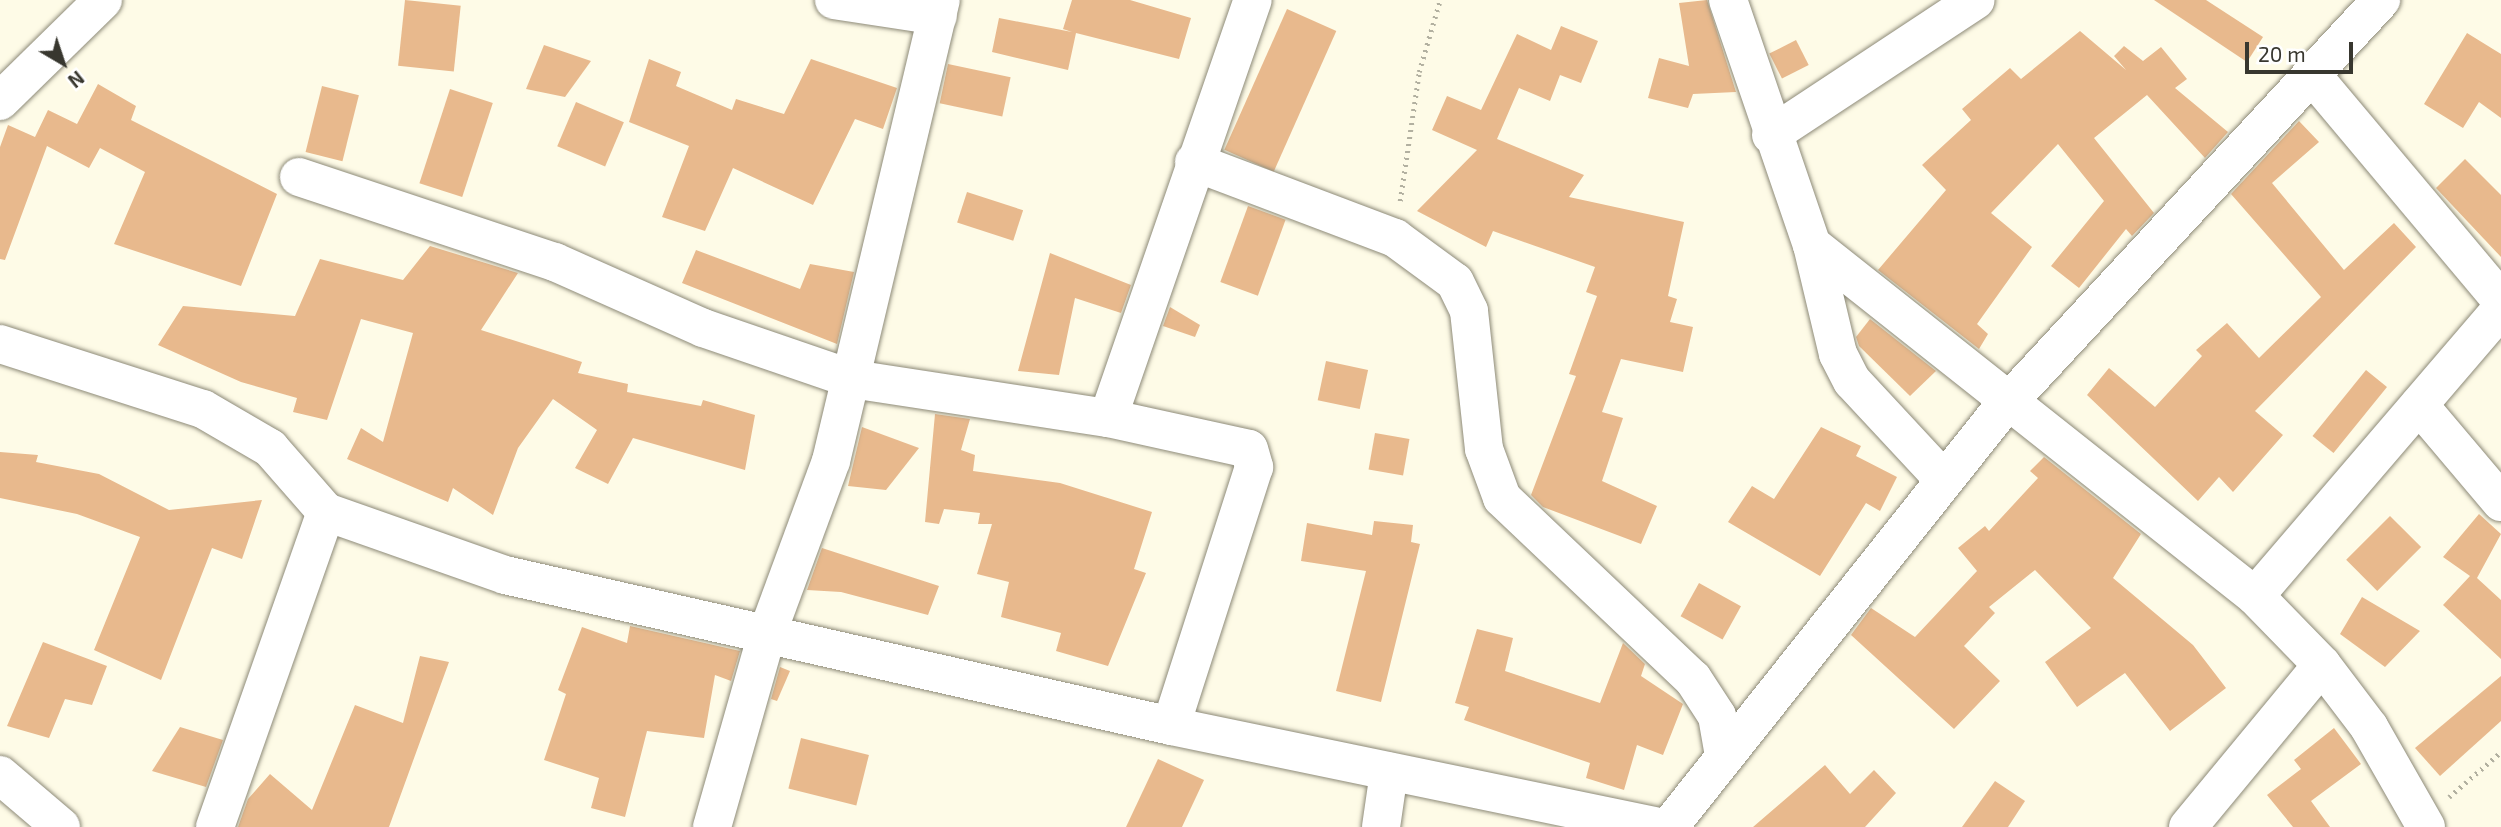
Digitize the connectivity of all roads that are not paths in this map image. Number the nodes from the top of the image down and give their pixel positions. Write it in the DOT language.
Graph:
graph roads {
  1 [pos="103,0"];
  2 [pos="834,0"];
  3 [pos="1253,0"];
  4 [pos="1728,0"];
  5 [pos="1976,0"];
  6 [pos="2381,0"];
  7 [pos="940,8"];
  8 [pos="2312,75"];
  9 [pos="0,101"];
  10 [pos="1771,135"];
  11 [pos="1194,162"];
  12 [pos="299,177"];
  13 [pos="1812,245"];
  14 [pos="2501,300"];
  15 [pos="2501,309"];
  16 [pos="0,344"];
  17 [pos="852,379"];
  18 [pos="2011,401"];
  19 [pos="2418,405"];
  20 [pos="1108,418"];
  21 [pos="1943,479"];
  22 [pos="2501,502"];
  23 [pos="326,512"];
  24 [pos="2255,596"];
  25 [pos="767,634"];
  26 [pos="2322,665"];
  27 [pos="1171,726"];
  28 [pos="1724,755"];
  29 [pos="1389,772"];
  30 [pos="0,775"];
  31 [pos="2424,824"];
  32 [pos="61,827"];
  33 [pos="215,827"];
  34 [pos="712,827"];
  35 [pos="1381,827"];
  36 [pos="1660,827"];
  37 [pos="1669,827"];
  38 [pos="2189,827"];
  1 -- 9 [label="street"];
  2 -- 7 [label="street"];
  3 -- 11 [label="street"];
  4 -- 10 [label="street"];
  5 -- 10 [label="street"];
  6 -- 8 [label="street"];
  7 -- 17 [label="street"];
  8 -- 14 [label="street"];
  8 -- 18 [label="street"];
  10 -- 13 [label="street"];
  11 -- 20 [label="street"];
  11 -- 28 [label="street"];
  12 -- 17 [label="street"];
  13 -- 18 [label="street"];
  13 -- 21 [label="street"];
  15 -- 19 [label="street"];
  16 -- 23 [label="street"];
  17 -- 20 [label="street"];
  17 -- 25 [label="street"];
  18 -- 21 [label="street"];
  18 -- 24 [label="street"];
  19 -- 22 [label="street"];
  19 -- 24 [label="street"];
  20 -- 27 [label="street"];
  21 -- 28 [label="street"];
  23 -- 25 [label="street"];
  23 -- 33 [label="street"];
  24 -- 26 [label="street"];
  25 -- 27 [label="street"];
  25 -- 34 [label="street"];
  26 -- 31 [label="street"];
  26 -- 38 [label="street"];
  27 -- 29 [label="street"];
  28 -- 37 [label="street"];
  29 -- 35 [label="street"];
  29 -- 36 [label="street"];
  30 -- 32 [label="street"];
}
